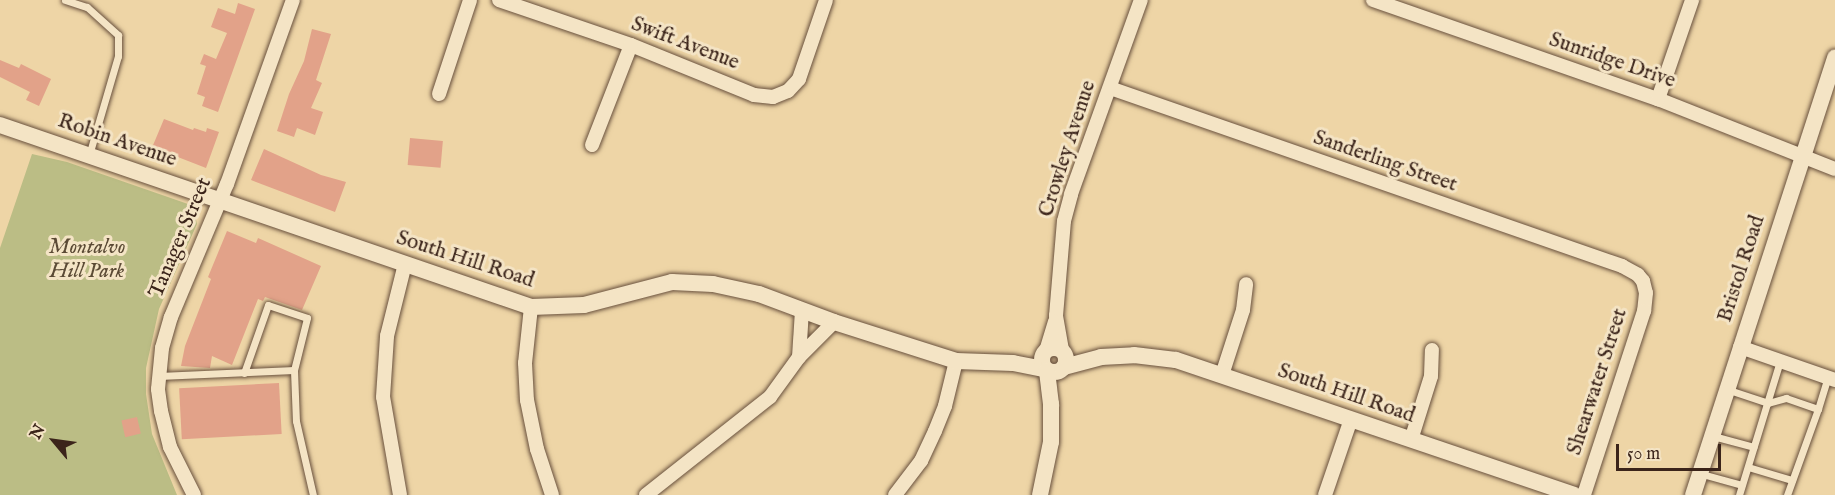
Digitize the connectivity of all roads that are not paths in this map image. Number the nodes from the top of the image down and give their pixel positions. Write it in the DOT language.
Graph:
graph roads {
  1 [pos="65,0"];
  2 [pos="292,0"];
  3 [pos="470,0"];
  4 [pos="499,0"];
  5 [pos="826,0"];
  6 [pos="1141,0"];
  7 [pos="1373,0"];
  8 [pos="1692,0"];
  9 [pos="631,45"];
  10 [pos="1835,57"];
  11 [pos="1110,88"];
  12 [pos="439,94"];
  13 [pos="1658,99"];
  14 [pos="0,125"];
  15 [pos="592,145"];
  16 [pos="1802,154"];
  17 [pos="89,155"];
  18 [pos="1835,169"];
  19 [pos="220,201"];
  20 [pos="405,264"];
  21 [pos="1643,281"];
  22 [pos="1246,284"];
  23 [pos="531,307"];
  24 [pos="802,311"];
  25 [pos="834,322"];
  26 [pos="1740,347"];
  27 [pos="1432,350"];
  28 [pos="800,357"];
  29 [pos="1054,360"];
  30 [pos="956,361"];
  31 [pos="1780,361"];
  32 [pos="294,370"];
  33 [pos="244,374"];
  34 [pos="1222,375"];
  35 [pos="159,376"];
  36 [pos="1832,379"];
  37 [pos="1726,389"];
  38 [pos="1768,403"];
  39 [pos="1818,409"];
  40 [pos="1350,419"];
  41 [pos="1712,436"];
  42 [pos="1411,440"];
  43 [pos="1754,447"];
  44 [pos="1748,467"];
  45 [pos="1700,473"];
  46 [pos="1792,480"];
  47 [pos="1742,485"];
  48 [pos="194,495"];
  49 [pos="313,495"];
  50 [pos="400,495"];
  51 [pos="552,495"];
  52 [pos="646,495"];
  53 [pos="895,495"];
  54 [pos="1040,495"];
  55 [pos="1325,495"];
  56 [pos="1574,495"];
  57 [pos="1584,495"];
  58 [pos="1693,495"];
  59 [pos="1739,495"];
  60 [pos="1787,495"];
  1 -- 17 [label="lane"];
  2 -- 19 [label="street, Tanager Street"];
  3 -- 12 [label="street"];
  4 -- 9 [label="street, Swift Avenue"];
  5 -- 9 [label="street, Swift Avenue"];
  6 -- 11 [label="street, Crowley Avenue"];
  7 -- 13 [label="street, Sunridge Drive"];
  8 -- 13 [label="street"];
  9 -- 15 [label="street"];
  10 -- 16 [label="street, Bristol Road"];
  11 -- 21 [label="street, Sanderling Street"];
  11 -- 29 [label="street, Crowley Avenue"];
  13 -- 16 [label="street, Sunridge Drive"];
  14 -- 17 [label="street, Robin Avenue"];
  16 -- 18 [label="street, Sunridge Drive"];
  16 -- 26 [label="street, Bristol Road"];
  17 -- 19 [label="street, Robin Avenue"];
  19 -- 20 [label="street, South Hill Road"];
  19 -- 35 [label="street, Tanager Street"];
  20 -- 23 [label="street, South Hill Road"];
  20 -- 50 [label="street"];
  21 -- 57 [label="street, Shearwater Street"];
  22 -- 34 [label="street"];
  23 -- 24 [label="street, South Hill Road"];
  23 -- 51 [label="street"];
  24 -- 25 [label="street, South Hill Road"];
  24 -- 28 [label="street"];
  25 -- 28 [label="street"];
  25 -- 30 [label="street, South Hill Road"];
  26 -- 31 [label="street"];
  26 -- 37 [label="street, Bristol Road"];
  27 -- 42 [label="street"];
  28 -- 52 [label="street"];
  29 -- 30 [label="street, South Hill Road"];
  29 -- 34 [label="street, South Hill Road"];
  29 -- 54 [label="street"];
  30 -- 53 [label="street"];
  31 -- 36 [label="street"];
  31 -- 38 [label="lane"];
  32 -- 33 [label="lane"];
  32 -- 33 [label="lane"];
  32 -- 49 [label="lane"];
  33 -- 35 [label="lane"];
  34 -- 40 [label="street, South Hill Road"];
  35 -- 48 [label="street, Tanager Street"];
  36 -- 39 [label="lane"];
  37 -- 38 [label="lane"];
  37 -- 41 [label="street, Bristol Road"];
  38 -- 39 [label="lane"];
  38 -- 43 [label="lane"];
  39 -- 46 [label="lane"];
  40 -- 42 [label="street, South Hill Road"];
  40 -- 55 [label="street"];
  41 -- 43 [label="lane"];
  41 -- 45 [label="street, Bristol Road"];
  42 -- 56 [label="street, South Hill Road"];
  43 -- 44 [label="lane"];
  44 -- 46 [label="lane"];
  44 -- 47 [label="lane"];
  45 -- 47 [label="lane"];
  45 -- 58 [label="street, Bristol Road"];
  46 -- 60 [label="lane"];
  47 -- 59 [label="lane"];
}
